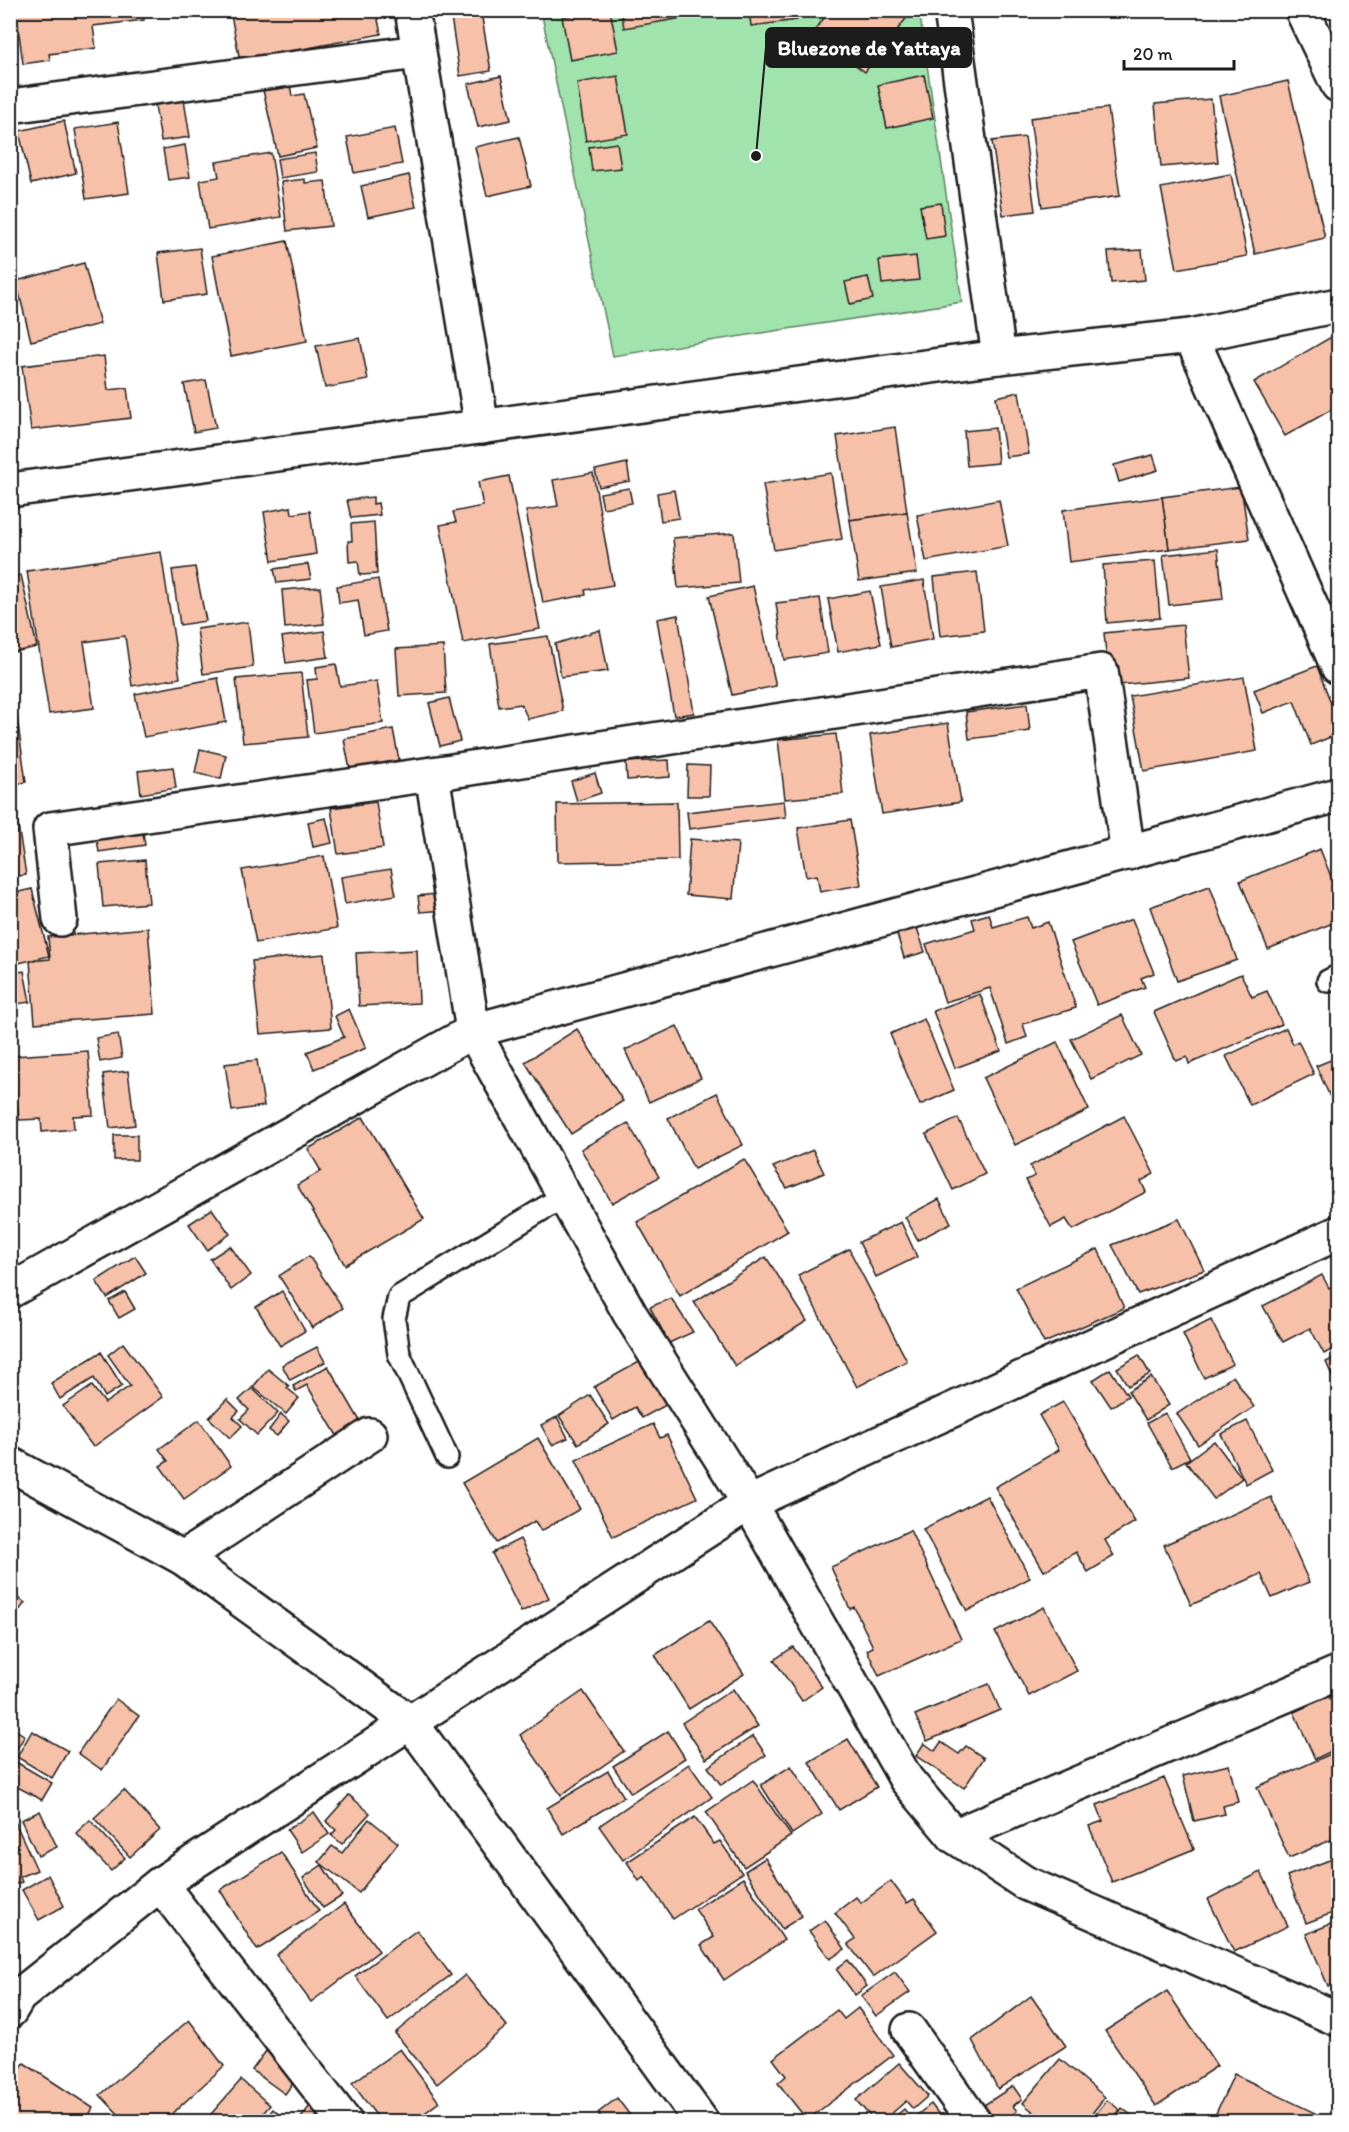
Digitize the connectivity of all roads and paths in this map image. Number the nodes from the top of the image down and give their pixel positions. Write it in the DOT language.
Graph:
graph roads {
  1 [pos="412,10"];
  2 [pos="951,10"];
  3 [pos="1302,10"];
  4 [pos="418,52"];
  5 [pos="1338,85"];
  6 [pos="10,106"];
  7 [pos="1338,306"];
  8 [pos="1191,336"];
  9 [pos="999,357"];
  10 [pos="482,427"];
  11 [pos="10,490"];
  12 [pos="1338,667"];
  13 [pos="432,774"];
  14 [pos="1338,795"];
  15 [pos="1128,853"];
  16 [pos="60,920"];
  17 [pos="473,1031"];
  18 [pos="564,1196"];
  19 [pos="1338,1233"];
  20 [pos="10,1292"];
  21 [pos="370,1435"];
  22 [pos="447,1457"];
  23 [pos="10,1464"];
  24 [pos="750,1503"];
  25 [pos="183,1558"];
  26 [pos="1338,1672"];
  27 [pos="411,1723"];
  28 [pos="954,1836"];
  29 [pos="160,1884"];
  30 [pos="10,2011"];
  31 [pos="1338,2019"];
  32 [pos="909,2030"];
  33 [pos="345,2121"];
  34 [pos="702,2121"];
  35 [pos="975,2121"];
  1 -- 4 [label="street"];
  2 -- 9 [label="street"];
  3 -- 5 [label="street"];
  4 -- 6 [label="street"];
  4 -- 10 [label="street"];
  7 -- 8 [label="street"];
  8 -- 9 [label="street"];
  8 -- 12 [label="street"];
  9 -- 10 [label="street"];
  10 -- 11 [label="street"];
  13 -- 15 [label="street"];
  13 -- 16 [label="street"];
  13 -- 17 [label="street"];
  14 -- 15 [label="street"];
  15 -- 17 [label="street"];
  17 -- 18 [label="street"];
  17 -- 20 [label="street"];
  18 -- 22 [label="lane"];
  18 -- 24 [label="street"];
  19 -- 24 [label="street"];
  21 -- 25 [label="street"];
  23 -- 25 [label="street"];
  24 -- 27 [label="street"];
  24 -- 28 [label="street"];
  25 -- 27 [label="street"];
  26 -- 28 [label="street"];
  27 -- 29 [label="street"];
  27 -- 34 [label="street"];
  28 -- 31 [label="street"];
  29 -- 30 [label="street"];
  29 -- 33 [label="street"];
  32 -- 35 [label="street"];
}
